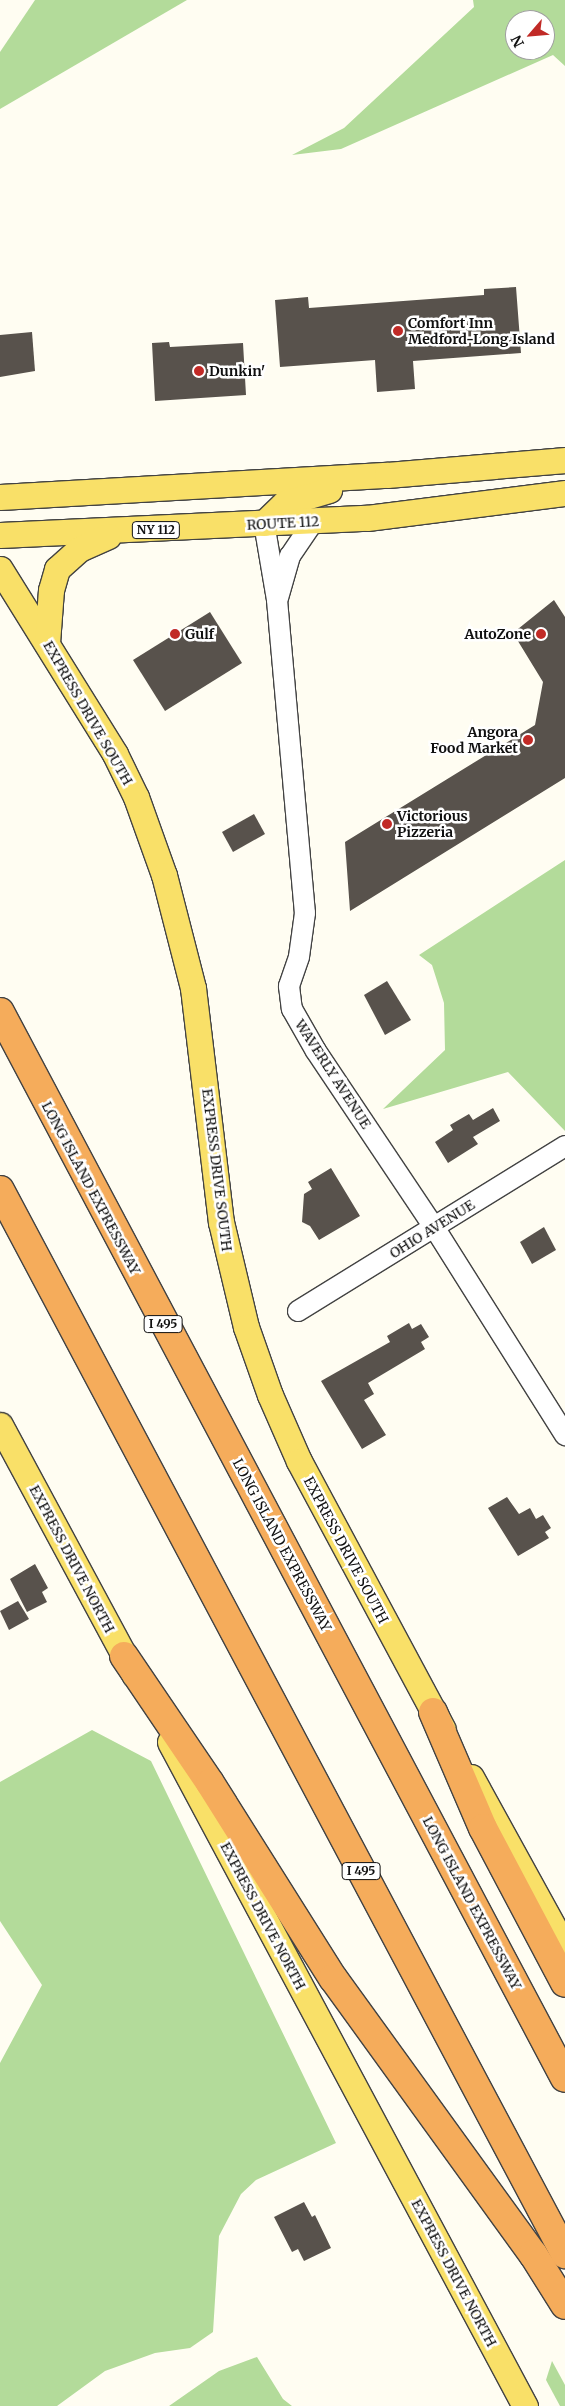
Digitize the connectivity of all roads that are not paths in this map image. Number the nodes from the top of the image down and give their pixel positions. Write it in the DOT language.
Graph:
graph roads {
  1 [pos="565,460"];
  2 [pos="387,475"];
  3 [pos="565,493"];
  4 [pos="0,497"];
  5 [pos="313,522"];
  6 [pos="264,523"];
  7 [pos="119,532"];
  8 [pos="0,535"];
  9 [pos="0,569"];
  10 [pos="277,600"];
  11 [pos="47,643"];
  12 [pos="0,1012"];
  13 [pos="565,1146"];
  14 [pos="0,1190"];
  15 [pos="434,1227"];
  16 [pos="298,1311"];
  17 [pos="0,1426"];
  18 [pos="565,1435"];
  19 [pos="124,1656"];
  20 [pos="433,1712"];
  21 [pos="565,1948"];
  22 [pos="565,1983"];
  23 [pos="565,2078"];
  24 [pos="565,2254"];
  25 [pos="565,2305"];
  26 [pos="525,2406"];
  1 -- 2 [label="main road"];
  2 -- 4 [label="main road"];
  2 -- 6 [label="main road"];
  3 -- 5 [label="main road, ROUTE 112 / NY 112"];
  5 -- 6 [label="main road, ROUTE 112 / NY 112"];
  5 -- 10 [label="street, WAVERLY AVENUE"];
  6 -- 7 [label="main road, ROUTE 112 / NY 112"];
  6 -- 10 [label="street, WAVERLY AVENUE"];
  7 -- 8 [label="main road, ROUTE 112 / NY 112"];
  7 -- 11 [label="main road"];
  9 -- 11 [label="main road, EXPRESS DRIVE SOUTH"];
  10 -- 15 [label="street, WAVERLY AVENUE"];
  11 -- 20 [label="main road, EXPRESS DRIVE SOUTH"];
  12 -- 23 [label="highway, LONG ISLAND EXPRESSWAY / I 495"];
  13 -- 15 [label="street, OHIO AVENUE"];
  14 -- 24 [label="highway, I 495"];
  15 -- 16 [label="street, OHIO AVENUE"];
  15 -- 18 [label="street, WAVERLY AVENUE"];
  17 -- 19 [label="main road, EXPRESS DRIVE NORTH"];
  19 -- 25 [label="highway"];
  19 -- 26 [label="main road, EXPRESS DRIVE NORTH"];
  20 -- 21 [label="main road, EXPRESS DRIVE SOUTH"];
  20 -- 22 [label="highway"];
}
